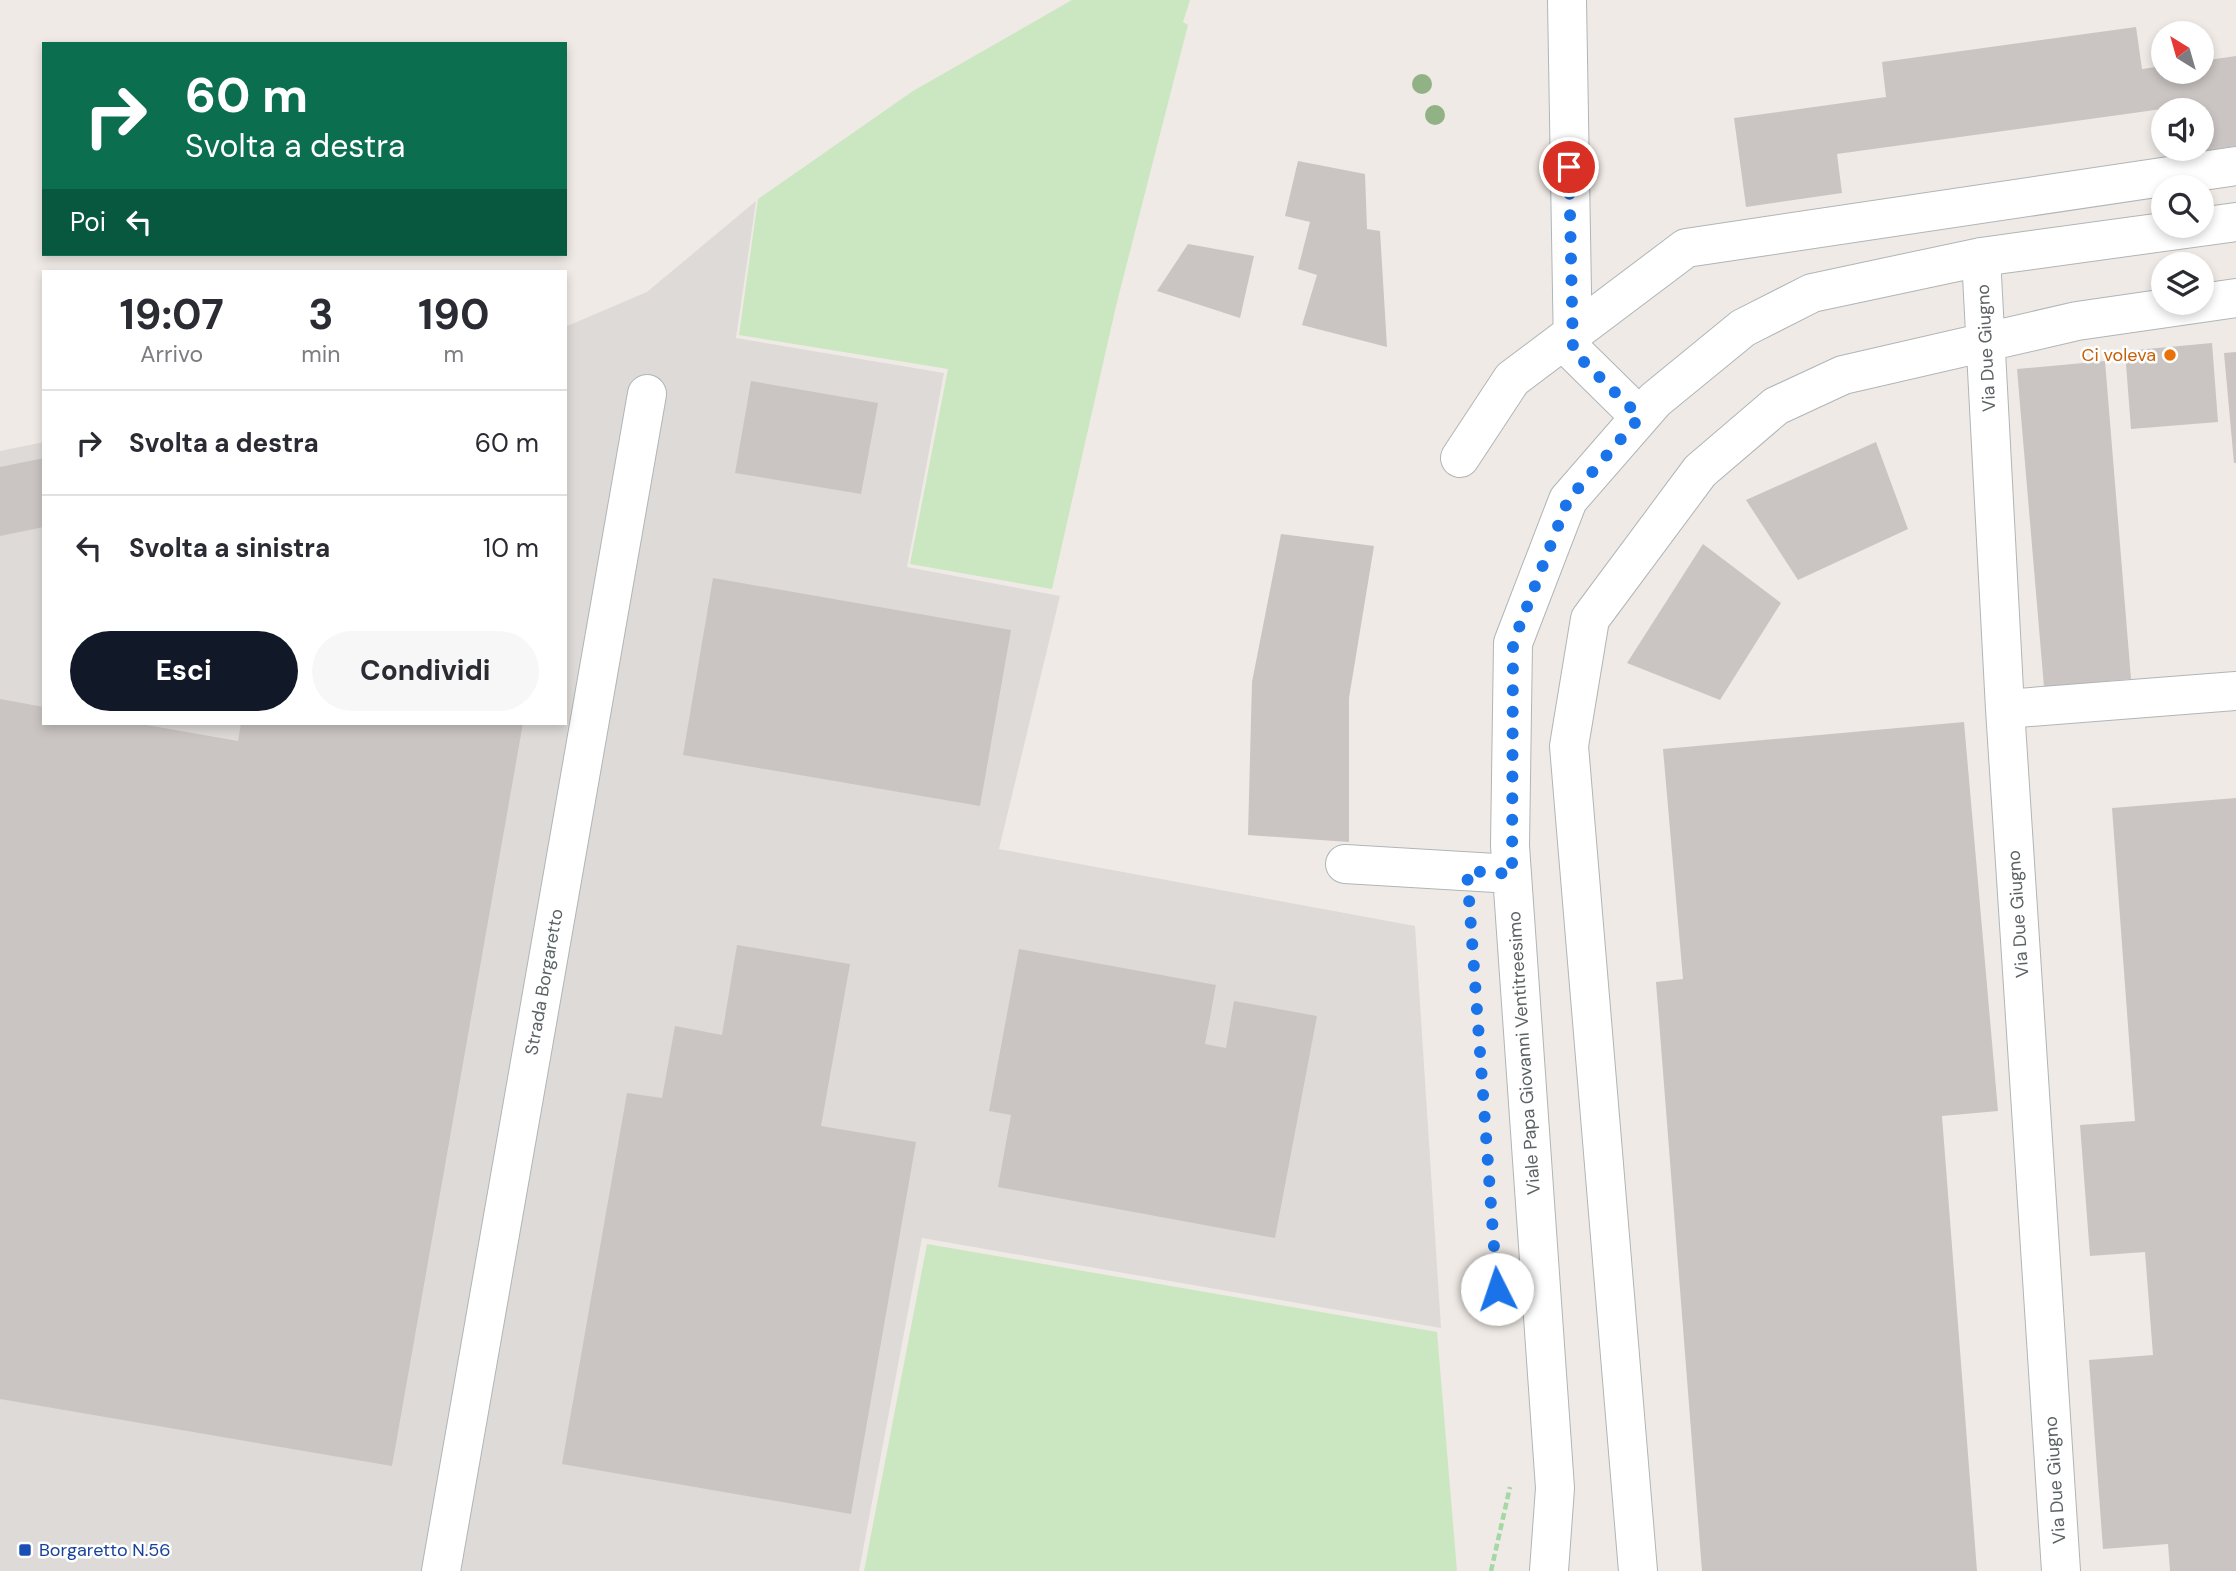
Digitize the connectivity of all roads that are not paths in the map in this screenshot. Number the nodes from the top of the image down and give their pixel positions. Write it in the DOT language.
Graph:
graph roads {
  1 [pos="1567,0"];
  2 [pos="2236,166"];
  3 [pos="2236,222"];
  4 [pos="1981,257"];
  5 [pos="2236,298"];
  6 [pos="1571,333"];
  7 [pos="1986,342"];
  8 [pos="647,394"];
  9 [pos="1640,417"];
  10 [pos="1460,458"];
  11 [pos="2236,691"];
  12 [pos="2005,709"];
  13 [pos="1345,864"];
  14 [pos="1512,874"];
  15 [pos="441,1571"];
  16 [pos="1549,1571"];
  17 [pos="1638,1571"];
  18 [pos="2061,1571"];
  1 -- 6 [label="street"];
  2 -- 6 [label="street"];
  3 -- 4 [label="street, Viale Papa Giovanni Ventitreesimo"];
  4 -- 7 [label="street, Via Due Giugno"];
  4 -- 9 [label="street, Viale Papa Giovanni Ventitreesimo"];
  5 -- 7 [label="street"];
  6 -- 9 [label="street"];
  6 -- 10 [label="street"];
  7 -- 12 [label="street, Via Due Giugno"];
  7 -- 17 [label="street"];
  8 -- 15 [label="street, Strada Borgaretto"];
  9 -- 14 [label="street, Viale Papa Giovanni Ventitreesimo"];
  11 -- 12 [label="street"];
  12 -- 18 [label="street, Via Due Giugno"];
  13 -- 14 [label="street"];
  14 -- 16 [label="street, Viale Papa Giovanni Ventitreesimo"];
}
